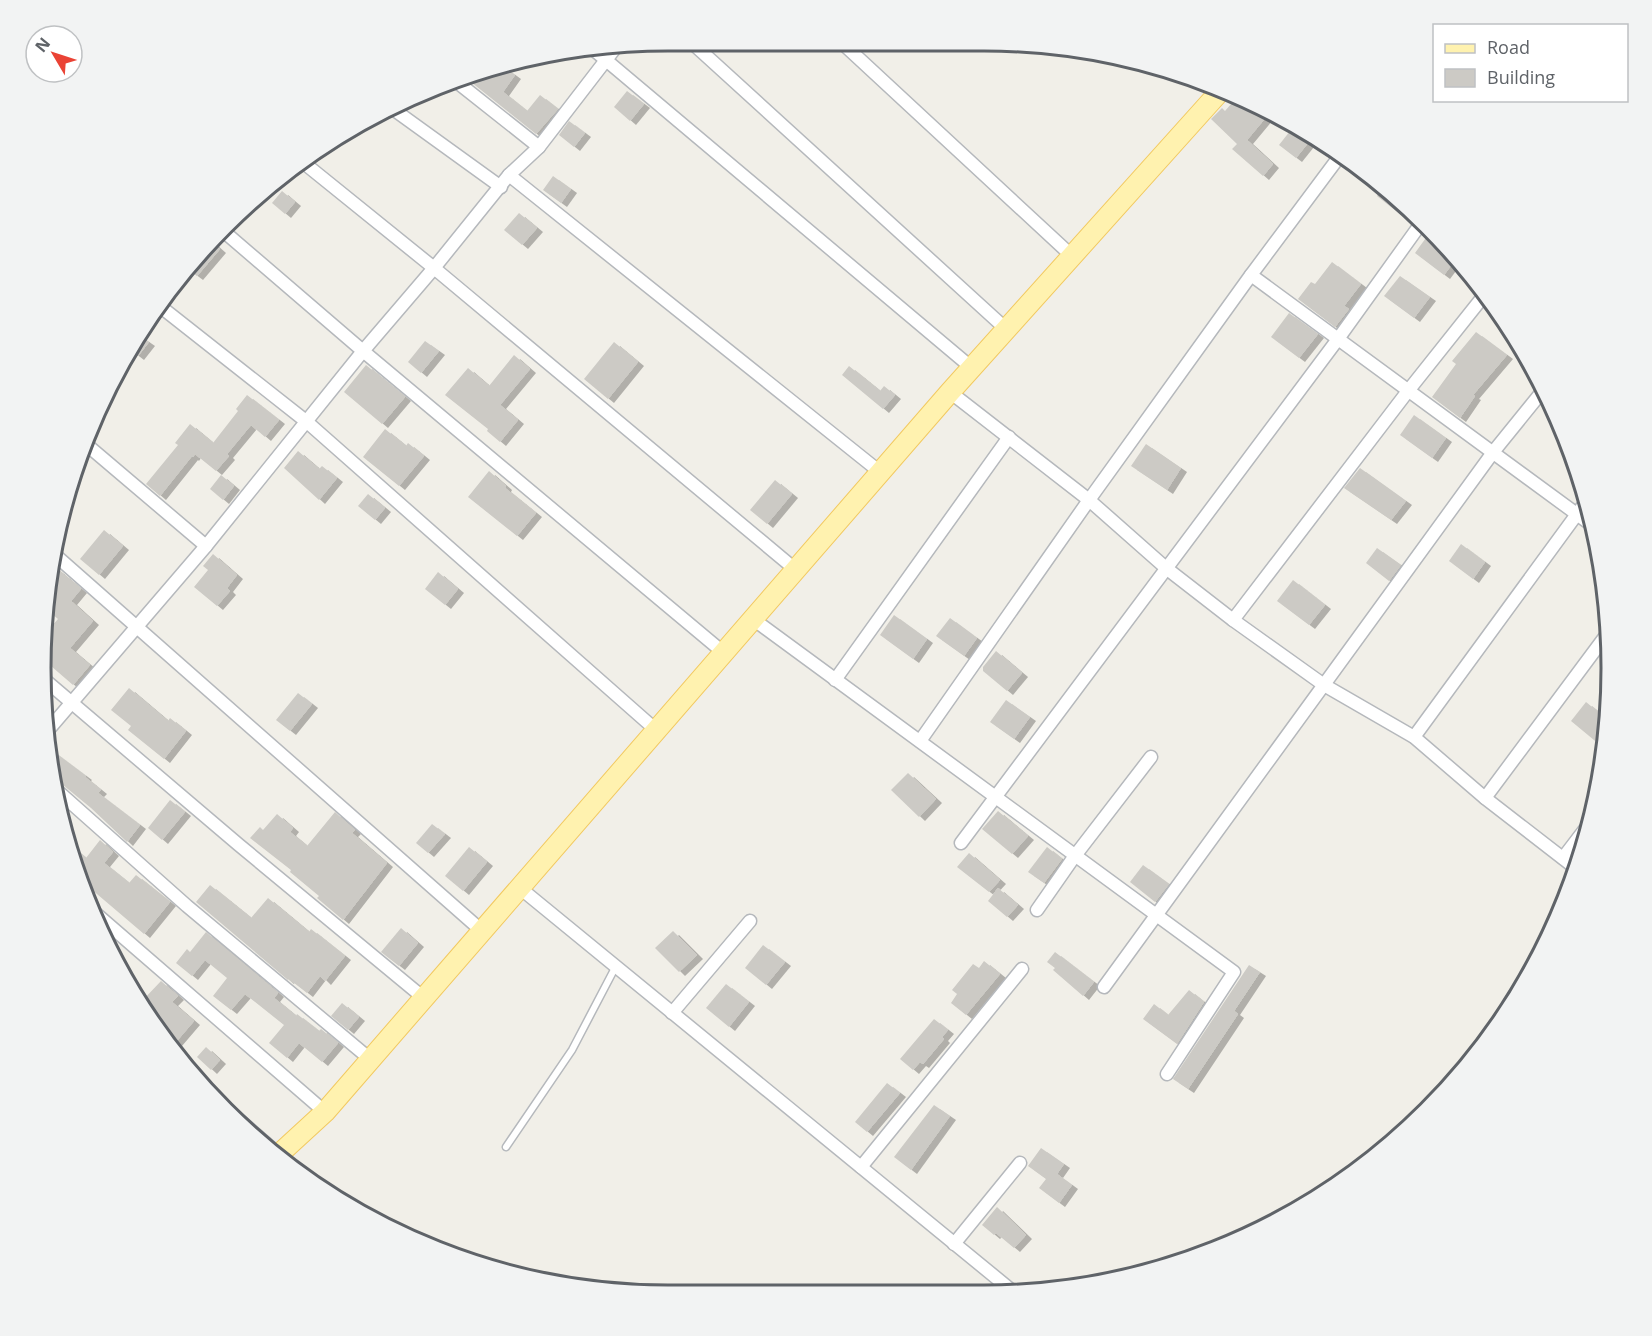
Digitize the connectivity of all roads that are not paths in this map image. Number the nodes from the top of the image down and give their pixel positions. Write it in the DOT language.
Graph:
graph roads {
  1 [pos="701,51"];
  2 [pos="851,51"];
  3 [pos="611,54"];
  4 [pos="601,55"];
  5 [pos="607,59"];
  6 [pos="463,87"];
  7 [pos="1216,96"];
  8 [pos="399,113"];
  9 [pos="539,147"];
  10 [pos="1336,161"];
  11 [pos="309,167"];
  12 [pos="509,175"];
  13 [pos="501,187"];
  14 [pos="1417,229"];
  15 [pos="229,236"];
  16 [pos="1072,256"];
  17 [pos="435,268"];
  18 [pos="1251,274"];
  19 [pos="1480,301"];
  20 [pos="166,311"];
  21 [pos="1006,330"];
  22 [pos="1338,339"];
  23 [pos="363,351"];
  24 [pos="972,368"];
  25 [pos="1408,391"];
  26 [pos="950,392"];
  27 [pos="1538,397"];
  28 [pos="307,422"];
  29 [pos="1009,437"];
  30 [pos="92,449"];
  31 [pos="1494,451"];
  32 [pos="880,472"];
  33 [pos="1089,500"];
  34 [pos="1580,509"];
  35 [pos="1577,513"];
  36 [pos="1582,517"];
  37 [pos="206,546"];
  38 [pos="61,560"];
  39 [pos="1166,568"];
  40 [pos="796,570"];
  41 [pos="753,619"];
  42 [pos="1233,620"];
  43 [pos="136,627"];
  44 [pos="1600,643"];
  45 [pos="724,653"];
  46 [pos="835,680"];
  47 [pos="51,685"];
  48 [pos="1324,685"];
  49 [pos="71,702"];
  50 [pos="53,723"];
  51 [pos="656,730"];
  52 [pos="1414,737"];
  53 [pos="920,741"];
  54 [pos="1151,757"];
  55 [pos="65,798"];
  56 [pos="1485,798"];
  57 [pos="996,799"];
  58 [pos="1576,841"];
  59 [pos="961,843"];
  60 [pos="1074,857"];
  61 [pos="1563,858"];
  62 [pos="1569,863"];
  63 [pos="520,888"];
  64 [pos="1037,910"];
  65 [pos="1155,916"];
  66 [pos="750,921"];
  67 [pos="107,923"];
  68 [pos="482,931"];
  69 [pos="616,966"];
  70 [pos="1022,969"];
  71 [pos="1104,987"];
  72 [pos="425,999"];
  73 [pos="672,1013"];
  74 [pos="370,1059"];
  75 [pos="1167,1074"];
  76 [pos="325,1112"];
  77 [pos="506,1147"];
  78 [pos="283,1150"];
  79 [pos="1020,1162"];
  80 [pos="861,1167"];
  81 [pos="954,1244"];
  82 [pos="1004,1284"];
  1 -- 21 [label="street"];
  2 -- 16 [label="street"];
  3 -- 5 [label="street"];
  4 -- 5 [label="street"];
  5 -- 9 [label="street"];
  5 -- 24 [label="street"];
  6 -- 9 [label="street"];
  7 -- 16 [label="main road"];
  8 -- 13 [label="street"];
  9 -- 12 [label="street"];
  10 -- 18 [label="street"];
  11 -- 17 [label="street"];
  12 -- 13 [label="street"];
  12 -- 32 [label="street"];
  13 -- 17 [label="street"];
  14 -- 22 [label="street"];
  15 -- 23 [label="street"];
  16 -- 21 [label="main road"];
  17 -- 23 [label="street"];
  17 -- 40 [label="street"];
  18 -- 22 [label="street"];
  18 -- 33 [label="street"];
  19 -- 25 [label="street"];
  20 -- 28 [label="street"];
  21 -- 24 [label="main road"];
  22 -- 25 [label="street"];
  22 -- 39 [label="street"];
  23 -- 28 [label="street"];
  23 -- 45 [label="street"];
  24 -- 26 [label="main road"];
  25 -- 31 [label="street"];
  25 -- 42 [label="street"];
  26 -- 29 [label="street"];
  26 -- 32 [label="main road"];
  27 -- 31 [label="street"];
  28 -- 37 [label="street"];
  28 -- 51 [label="street"];
  29 -- 33 [label="street"];
  29 -- 46 [label="street"];
  30 -- 37 [label="street"];
  31 -- 35 [label="street"];
  31 -- 48 [label="street"];
  32 -- 40 [label="main road"];
  33 -- 39 [label="street"];
  33 -- 53 [label="street"];
  34 -- 35 [label="street"];
  35 -- 36 [label="street"];
  35 -- 52 [label="street"];
  37 -- 43 [label="street"];
  38 -- 43 [label="street"];
  39 -- 42 [label="street"];
  39 -- 57 [label="street"];
  40 -- 41 [label="main road"];
  41 -- 45 [label="main road"];
  41 -- 46 [label="street"];
  42 -- 48 [label="street"];
  43 -- 49 [label="street"];
  43 -- 68 [label="street"];
  44 -- 56 [label="street"];
  45 -- 51 [label="main road"];
  46 -- 53 [label="street"];
  47 -- 49 [label="street"];
  48 -- 52 [label="street"];
  48 -- 65 [label="street"];
  49 -- 50 [label="street"];
  49 -- 72 [label="street"];
  51 -- 63 [label="main road"];
  52 -- 56 [label="street"];
  53 -- 57 [label="street"];
  54 -- 60 [label="street"];
  55 -- 74 [label="street"];
  56 -- 61 [label="street"];
  57 -- 59 [label="street"];
  57 -- 60 [label="street"];
  58 -- 61 [label="street"];
  60 -- 64 [label="street"];
  60 -- 65 [label="street"];
  61 -- 62 [label="street"];
  63 -- 68 [label="main road"];
  63 -- 69 [label="street"];
  65 -- 71 [label="street"];
  65 -- 75 [label="street"];
  66 -- 73 [label="street"];
  67 -- 76 [label="street"];
  68 -- 72 [label="main road"];
  69 -- 73 [label="street"];
  69 -- 77 [label="lane"];
  70 -- 80 [label="street"];
  72 -- 74 [label="main road"];
  73 -- 80 [label="street"];
  74 -- 76 [label="main road"];
  76 -- 78 [label="main road"];
  79 -- 81 [label="street"];
  80 -- 81 [label="street"];
  81 -- 82 [label="street"];
}
